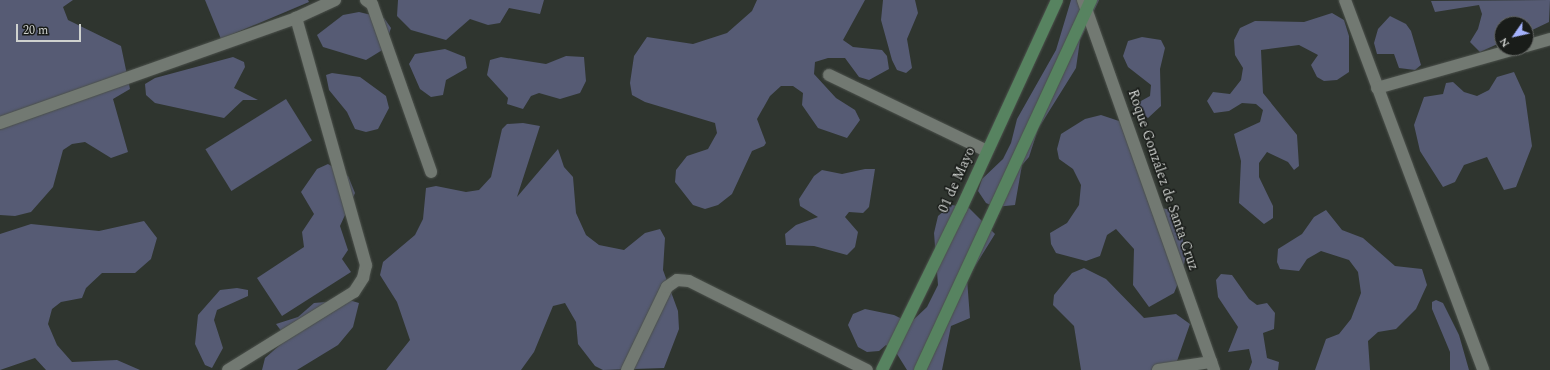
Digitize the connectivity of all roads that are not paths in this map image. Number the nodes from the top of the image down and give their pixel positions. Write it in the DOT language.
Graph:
graph roads {
  1 [pos="335,0"];
  2 [pos="366,0"];
  3 [pos="1057,0"];
  4 [pos="1345,0"];
  5 [pos="1087,3"];
  6 [pos="296,18"];
  7 [pos="1550,39"];
  8 [pos="1534,44"];
  9 [pos="1494,55"];
  10 [pos="829,75"];
  11 [pos="1377,88"];
  12 [pos="0,123"];
  13 [pos="987,150"];
  14 [pos="431,172"];
  15 [pos="1212,366"];
  16 [pos="228,370"];
  17 [pos="628,370"];
  18 [pos="867,370"];
  19 [pos="882,370"];
  20 [pos="920,370"];
  21 [pos="1158,370"];
  22 [pos="1483,370"];
  1 -- 6 [label="street"];
  2 -- 14 [label="street"];
  3 -- 13 [label="street, 01 de Mayo"];
  4 -- 11 [label="street"];
  5 -- 15 [label="street, Roque González de Santa Cruz"];
  5 -- 20 [label="street"];
  6 -- 12 [label="street"];
  6 -- 16 [label="street"];
  7 -- 8 [label="street"];
  9 -- 11 [label="street"];
  10 -- 13 [label="street"];
  11 -- 22 [label="street"];
  13 -- 19 [label="street, 01 de Mayo"];
  15 -- 21 [label="street"];
  17 -- 18 [label="street"];
}
